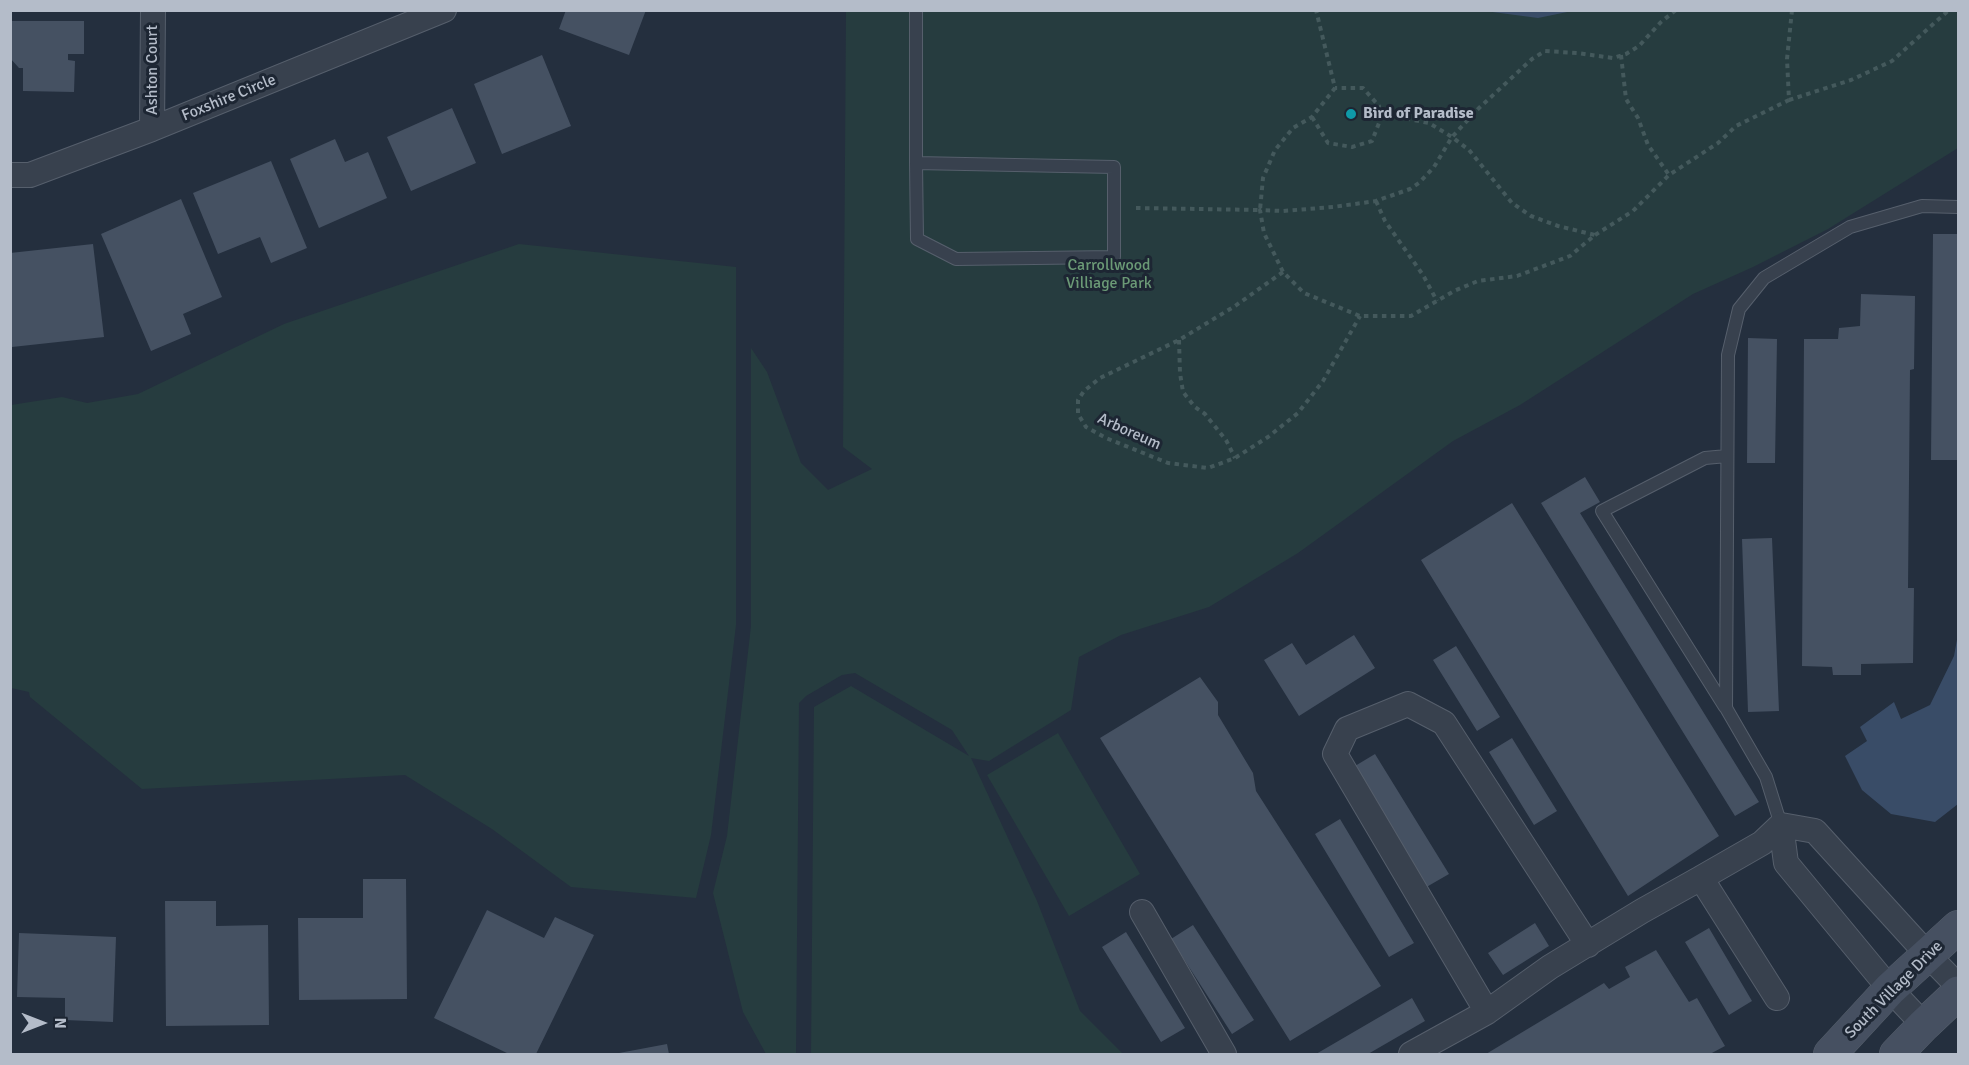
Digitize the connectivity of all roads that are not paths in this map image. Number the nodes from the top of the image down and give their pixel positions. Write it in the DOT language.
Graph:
graph roads {
  1 [pos="153,10"];
  2 [pos="444,10"];
  3 [pos="916,10"];
  4 [pos="152,129"];
  5 [pos="916,163"];
  6 [pos="10,175"];
  7 [pos="1959,207"];
  8 [pos="1727,456"];
  9 [pos="1726,708"];
  10 [pos="1781,825"];
  11 [pos="1701,878"];
  12 [pos="1142,912"];
  13 [pos="1959,927"];
  14 [pos="1588,945"];
  15 [pos="1928,955"];
  16 [pos="1959,986"];
  17 [pos="1890,989"];
  18 [pos="1959,993"];
  19 [pos="1777,998"];
  20 [pos="1486,1012"];
  21 [pos="1924,1025"];
  22 [pos="1224,1054"];
  23 [pos="1412,1054"];
  24 [pos="1830,1054"];
  25 [pos="1896,1054"];
  1 -- 4 [label="street, Ashton Court"];
  2 -- 4 [label="street, Foxshire Circle"];
  3 -- 5 [label="lane"];
  4 -- 6 [label="street, Foxshire Circle"];
  5 -- 5 [label="lane"];
  7 -- 8 [label="lane"];
  8 -- 9 [label="lane"];
  8 -- 9 [label="lane"];
  9 -- 10 [label="lane"];
  10 -- 11 [label="street"];
  10 -- 15 [label="street"];
  10 -- 17 [label="street"];
  11 -- 14 [label="street"];
  11 -- 19 [label="street"];
  12 -- 22 [label="street"];
  13 -- 15 [label="street, South Village Drive"];
  14 -- 20 [label="street"];
  14 -- 20 [label="street"];
  15 -- 16 [label="street"];
  15 -- 17 [label="street, South Village Drive"];
  17 -- 21 [label="street"];
  17 -- 24 [label="street, South Village Drive"];
  18 -- 21 [label="street"];
  20 -- 23 [label="street"];
  21 -- 25 [label="street"];
}
